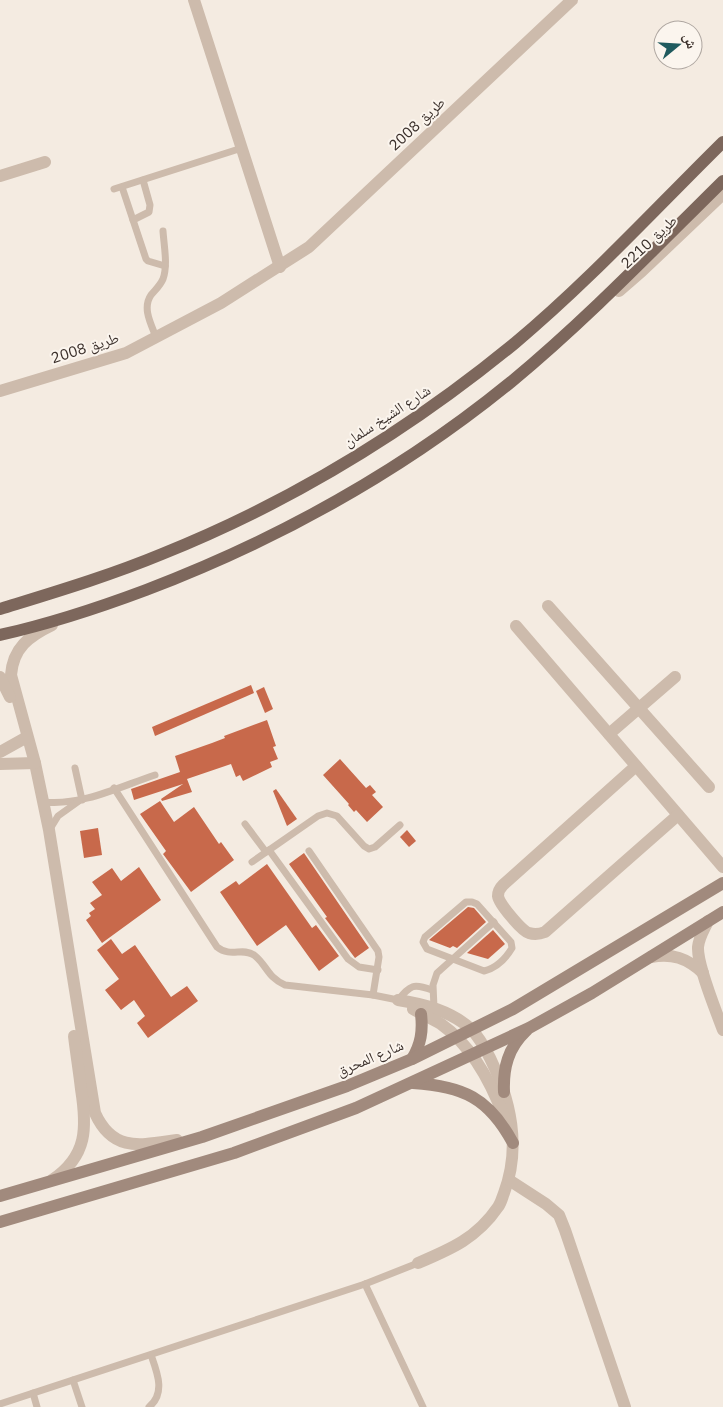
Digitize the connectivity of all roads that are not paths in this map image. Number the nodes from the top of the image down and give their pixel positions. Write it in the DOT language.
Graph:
graph roads {
  1 [pos="194,0"];
  2 [pos="572,0"];
  3 [pos="723,142"];
  4 [pos="242,148"];
  5 [pos="45,162"];
  6 [pos="0,176"];
  7 [pos="143,180"];
  8 [pos="723,181"];
  9 [pos="122,187"];
  10 [pos="114,189"];
  11 [pos="723,194"];
  12 [pos="132,220"];
  13 [pos="163,232"];
  14 [pos="165,266"];
  15 [pos="280,266"];
  16 [pos="594,308"];
  17 [pos="156,337"];
  18 [pos="0,391"];
  19 [pos="548,606"];
  20 [pos="0,609"];
  21 [pos="71,616"];
  22 [pos="516,626"];
  23 [pos="0,634"];
  24 [pos="0,677"];
  25 [pos="675,677"];
  26 [pos="639,708"];
  27 [pos="609,734"];
  28 [pos="25,738"];
  29 [pos="0,752"];
  30 [pos="33,763"];
  31 [pos="0,764"];
  32 [pos="636,766"];
  33 [pos="75,768"];
  34 [pos="155,775"];
  35 [pos="114,788"];
  36 [pos="709,788"];
  37 [pos="82,800"];
  38 [pos="44,802"];
  39 [pos="678,814"];
  40 [pos="245,824"];
  41 [pos="400,825"];
  42 [pos="50,830"];
  43 [pos="310,850"];
  44 [pos="268,851"];
  45 [pos="252,862"];
  46 [pos="723,867"];
  47 [pos="723,883"];
  48 [pos="723,912"];
  49 [pos="708,921"];
  50 [pos="494,922"];
  51 [pos="649,957"];
  52 [pos="452,959"];
  53 [pos="378,970"];
  54 [pos="704,975"];
  55 [pos="432,990"];
  56 [pos="373,995"];
  57 [pos="398,1000"];
  58 [pos="434,1008"];
  59 [pos="421,1014"];
  60 [pos="529,1028"];
  61 [pos="472,1030"];
  62 [pos="723,1030"];
  63 [pos="457,1037"];
  64 [pos="485,1048"];
  65 [pos="472,1054"];
  66 [pos="412,1059"];
  67 [pos="411,1083"];
  68 [pos="504,1092"];
  69 [pos="202,1137"];
  70 [pos="513,1143"];
  71 [pos="509,1180"];
  72 [pos="51,1181"];
  73 [pos="0,1196"];
  74 [pos="0,1222"];
  75 [pos="418,1263"];
  76 [pos="365,1284"];
  77 [pos="151,1354"];
  78 [pos="73,1380"];
  79 [pos="33,1393"];
  80 [pos="0,1404"];
  81 [pos="37,1407"];
  82 [pos="82,1407"];
  83 [pos="150,1407"];
  84 [pos="423,1407"];
  85 [pos="625,1407"];
  1 -- 4 [label="street"];
  2 -- 15 [label="street, طريق 2008"];
  3 -- 20 [label="main road, شارع الشيخ سلمان"];
  4 -- 7 [label="lane"];
  4 -- 15 [label="street"];
  5 -- 6 [label="street"];
  7 -- 9 [label="lane"];
  7 -- 12 [label="lane"];
  8 -- 16 [label="main road"];
  9 -- 10 [label="lane"];
  9 -- 12 [label="lane"];
  11 -- 16 [label="street, طريق 2210"];
  12 -- 14 [label="lane"];
  13 -- 14 [label="lane"];
  14 -- 17 [label="lane"];
  15 -- 17 [label="street, طريق 2008"];
  16 -- 21 [label="main road"];
  17 -- 18 [label="street, طريق 2008"];
  19 -- 26 [label="street"];
  21 -- 23 [label="main road"];
  21 -- 28 [label="street"];
  22 -- 27 [label="street"];
  24 -- 28 [label="street"];
  25 -- 26 [label="street"];
  26 -- 27 [label="street"];
  26 -- 36 [label="street"];
  27 -- 32 [label="street"];
  28 -- 29 [label="street"];
  28 -- 30 [label="street"];
  30 -- 31 [label="street"];
  30 -- 38 [label="street"];
  30 -- 72 [label="street"];
  32 -- 39 [label="street"];
  32 -- 39 [label="street"];
  33 -- 37 [label="lane"];
  34 -- 35 [label="lane"];
  35 -- 37 [label="lane"];
  35 -- 56 [label="lane"];
  37 -- 38 [label="lane"];
  37 -- 42 [label="lane"];
  38 -- 42 [label="street"];
  39 -- 46 [label="street"];
  40 -- 44 [label="lane"];
  41 -- 44 [label="lane"];
  42 -- 69 [label="street"];
  43 -- 53 [label="lane"];
  44 -- 45 [label="lane"];
  44 -- 53 [label="lane"];
  47 -- 61 [label="main road, شارع المحرق"];
  48 -- 49 [label="main road"];
  49 -- 51 [label="main road"];
  49 -- 54 [label="street"];
  50 -- 52 [label="lane"];
  50 -- 52 [label="lane"];
  50 -- 52 [label="lane"];
  51 -- 54 [label="street"];
  51 -- 60 [label="main road"];
  52 -- 55 [label="lane"];
  53 -- 56 [label="lane"];
  54 -- 62 [label="street"];
  55 -- 57 [label="lane"];
  55 -- 58 [label="lane"];
  56 -- 57 [label="lane"];
  57 -- 58 [label="street"];
  57 -- 59 [label="street"];
  58 -- 61 [label="street"];
  59 -- 63 [label="street"];
  59 -- 66 [label="main road"];
  60 -- 64 [label="main road"];
  60 -- 68 [label="main road"];
  61 -- 63 [label="main road, شارع المحرق"];
  61 -- 64 [label="street"];
  63 -- 65 [label="street"];
  63 -- 66 [label="main road, شارع المحرق"];
  64 -- 65 [label="main road"];
  64 -- 68 [label="street"];
  65 -- 67 [label="main road"];
  65 -- 70 [label="street"];
  66 -- 69 [label="main road, شارع المحرق"];
  67 -- 70 [label="main road"];
  67 -- 74 [label="main road"];
  68 -- 70 [label="street"];
  69 -- 72 [label="main road, شارع المحرق"];
  70 -- 71 [label="street"];
  71 -- 75 [label="street"];
  71 -- 85 [label="street"];
  72 -- 73 [label="main road, شارع المحرق"];
  75 -- 76 [label="lane"];
  76 -- 77 [label="lane"];
  76 -- 84 [label="lane"];
  77 -- 78 [label="lane"];
  77 -- 83 [label="lane"];
  78 -- 79 [label="lane"];
  78 -- 82 [label="lane"];
  79 -- 80 [label="lane"];
  79 -- 81 [label="lane"];
}
